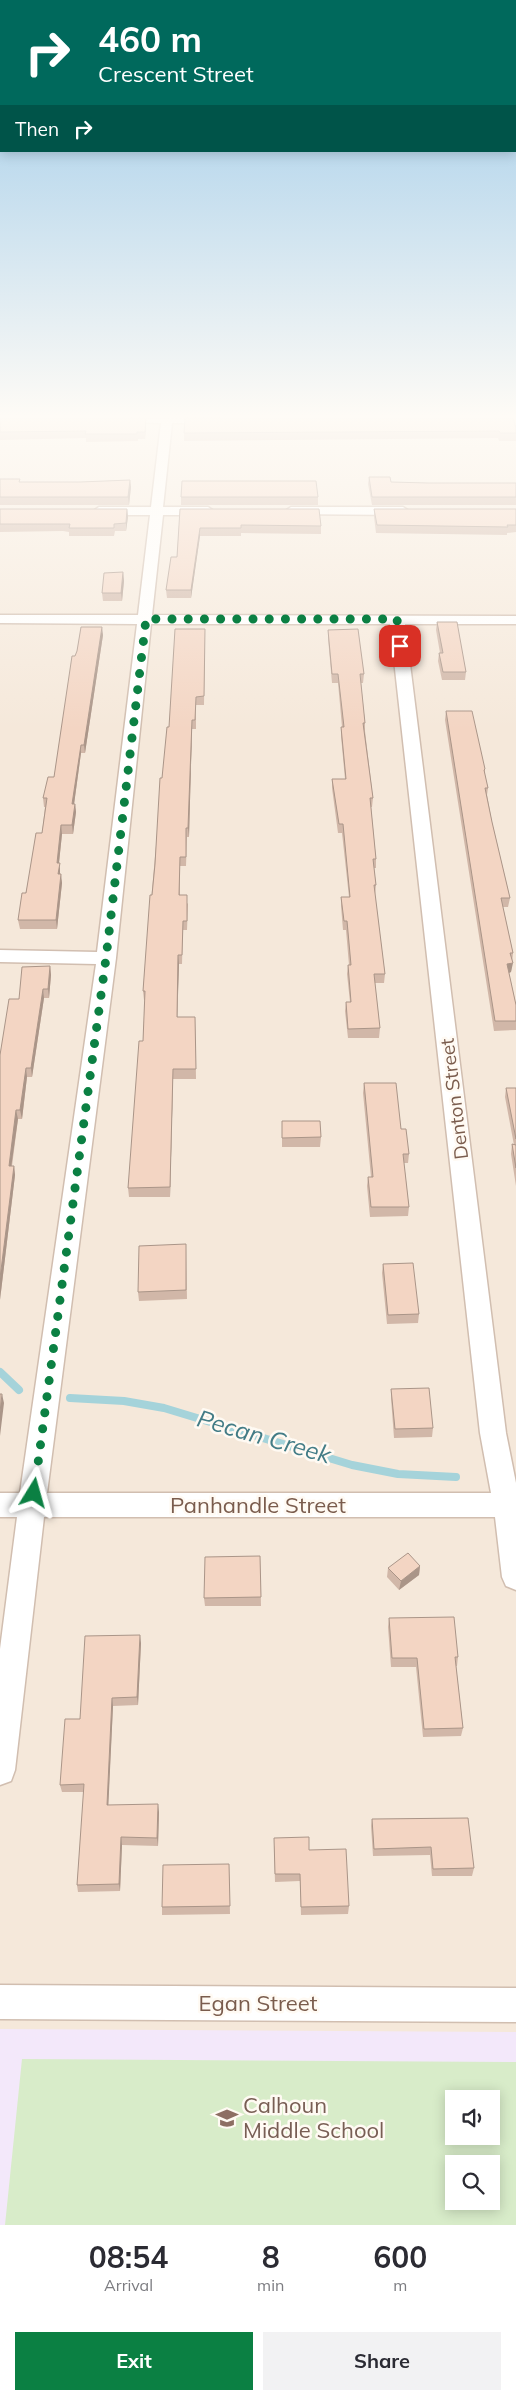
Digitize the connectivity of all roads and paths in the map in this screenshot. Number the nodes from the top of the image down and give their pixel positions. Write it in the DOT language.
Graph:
graph roads {
  1 [pos="154,522"];
  2 [pos="0,619"];
  3 [pos="146,619"];
  4 [pos="397,619"];
  5 [pos="516,620"];
  6 [pos="0,956"];
  7 [pos="106,958"];
  8 [pos="0,1505"];
  9 [pos="511,1505"];
  10 [pos="32,1506"];
  11 [pos="516,1577"];
  12 [pos="0,1770"];
  13 [pos="0,2002"];
  14 [pos="516,2005"];
  1 -- 3 [label="street"];
  2 -- 3 [label="street"];
  3 -- 4 [label="street"];
  3 -- 7 [label="street"];
  4 -- 5 [label="street"];
  4 -- 9 [label="street, Denton Street"];
  6 -- 7 [label="street"];
  7 -- 10 [label="street"];
  8 -- 10 [label="street, Panhandle Street"];
  9 -- 10 [label="street, Panhandle Street"];
  9 -- 11 [label="street, Denton Street"];
  10 -- 12 [label="street"];
  13 -- 14 [label="street, Egan Street"];
}
